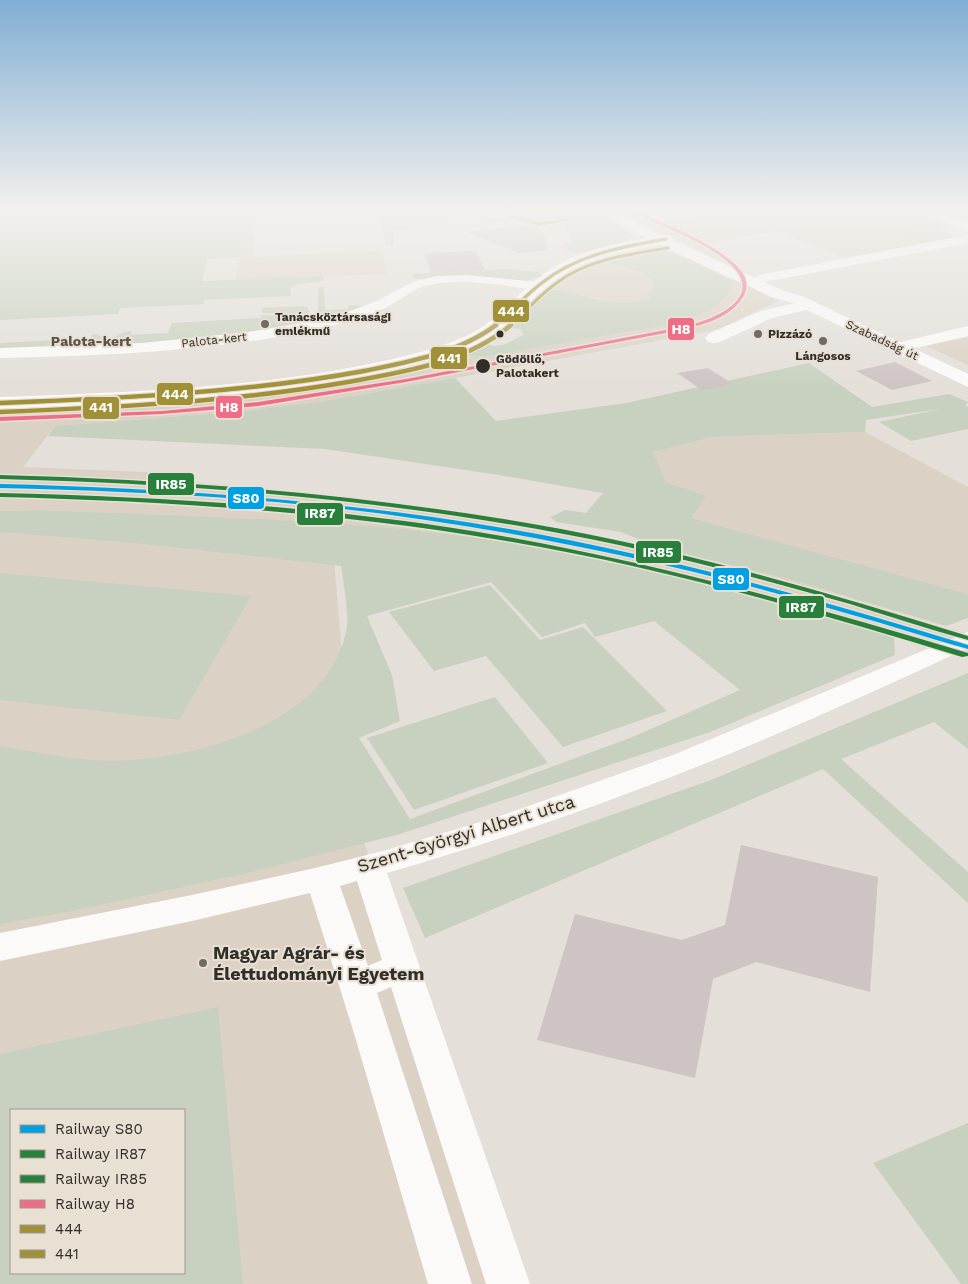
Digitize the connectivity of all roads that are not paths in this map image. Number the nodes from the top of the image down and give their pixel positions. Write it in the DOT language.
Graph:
graph roads {
  1 [pos="565,268"];
  2 [pos="722,268"];
  3 [pos="732,268"];
  4 [pos="817,268"];
  5 [pos="759,279"];
  6 [pos="538,286"];
  7 [pos="803,302"];
  8 [pos="968,331"];
  9 [pos="714,338"];
  10 [pos="898,347"];
  11 [pos="0,353"];
  12 [pos="968,381"];
  13 [pos="0,403"];
  14 [pos="968,639"];
  15 [pos="368,865"];
  16 [pos="321,878"];
  17 [pos="0,947"];
  18 [pos="402,968"];
  19 [pos="358,985"];
  20 [pos="450,1284"];
  21 [pos="508,1284"];
  1 -- 6 [label="main road"];
  2 -- 7 [label="main road, Szabadság út"];
  3 -- 5 [label="main road, Szabadság út"];
  4 -- 5 [label="street"];
  5 -- 7 [label="main road, Szabadság út"];
  6 -- 11 [label="street, Palota-kert"];
  6 -- 13 [label="main road"];
  7 -- 9 [label="main road"];
  7 -- 10 [label="main road, Szabadság út"];
  8 -- 10 [label="street"];
  10 -- 12 [label="main road, Szabadság út"];
  14 -- 15 [label="street, Szent-Györgyi Albert utca"];
  15 -- 16 [label="street, Szent-Györgyi Albert utca"];
  15 -- 18 [label="street"];
  16 -- 17 [label="street, Szent-Györgyi Albert utca"];
  16 -- 19 [label="street"];
  18 -- 19 [label="street"];
  18 -- 21 [label="street"];
  19 -- 20 [label="street"];
}
